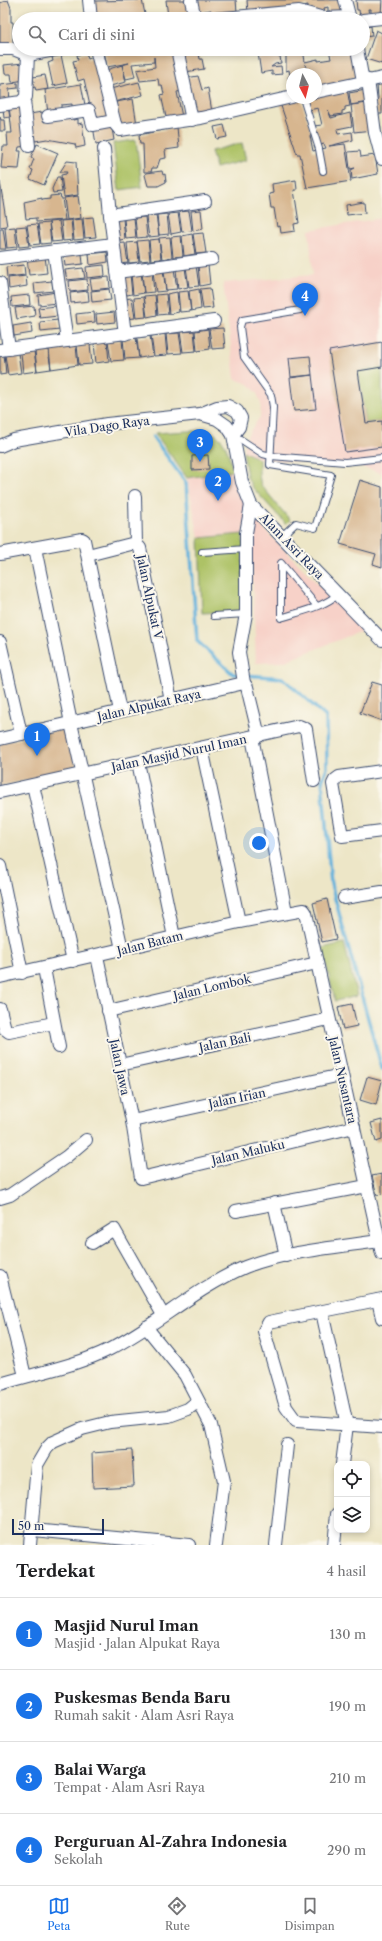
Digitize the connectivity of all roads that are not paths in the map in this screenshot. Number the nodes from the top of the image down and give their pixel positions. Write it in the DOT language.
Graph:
graph roads {
  1 [pos="89,0"];
  2 [pos="191,0"];
  3 [pos="345,0"];
  4 [pos="90,12"];
  5 [pos="194,12"];
  6 [pos="288,12"];
  7 [pos="303,12"];
  8 [pos="348,12"];
  9 [pos="382,18"];
  10 [pos="370,19"];
  11 [pos="0,49"];
  12 [pos="12,50"];
  13 [pos="28,56"];
  14 [pos="98,56"];
  15 [pos="178,56"];
  16 [pos="358,56"];
  17 [pos="382,78"];
  18 [pos="365,81"];
  19 [pos="322,91"];
  20 [pos="286,98"];
  21 [pos="24,100"];
  22 [pos="305,104"];
  23 [pos="0,105"];
  24 [pos="48,116"];
  25 [pos="192,120"];
  26 [pos="114,121"];
  27 [pos="29,146"];
  28 [pos="104,149"];
  29 [pos="382,159"];
  30 [pos="323,171"];
  31 [pos="205,202"];
  32 [pos="110,215"];
  33 [pos="113,244"];
  34 [pos="54,252"];
  35 [pos="0,258"];
  36 [pos="212,259"];
  37 [pos="117,272"];
  38 [pos="0,284"];
  39 [pos="300,310"];
  40 [pos="214,321"];
  41 [pos="125,334"];
  42 [pos="67,341"];
  43 [pos="4,350"];
  44 [pos="200,414"];
  45 [pos="233,435"];
  46 [pos="0,437"];
  47 [pos="14,440"];
  48 [pos="0,446"];
  49 [pos="272,456"];
  50 [pos="382,458"];
  51 [pos="135,496"];
  52 [pos="251,505"];
  53 [pos="282,536"];
  54 [pos="136,544"];
  55 [pos="35,548"];
  56 [pos="246,549"];
  57 [pos="202,552"];
  58 [pos="0,554"];
  59 [pos="88,554"];
  60 [pos="338,594"];
  61 [pos="316,605"];
  62 [pos="246,614"];
  63 [pos="214,616"];
  64 [pos="382,640"];
  65 [pos="0,642"];
  66 [pos="244,683"];
  67 [pos="171,700"];
  68 [pos="120,711"];
  69 [pos="71,723"];
  70 [pos="21,734"];
  71 [pos="255,737"];
  72 [pos="0,739"];
  73 [pos="202,748"];
  74 [pos="138,762"];
  75 [pos="382,771"];
  76 [pos="83,774"];
  77 [pos="314,781"];
  78 [pos="33,785"];
  79 [pos="0,792"];
  80 [pos="382,831"];
  81 [pos="0,866"];
  82 [pos="382,896"];
  83 [pos="344,898"];
  84 [pos="300,909"];
  85 [pos="286,912"];
  86 [pos="239,922"];
  87 [pos="174,937"];
  88 [pos="122,949"];
  89 [pos="97,956"];
  90 [pos="73,961"];
  91 [pos="317,963"];
  92 [pos="44,968"];
  93 [pos="22,973"];
  94 [pos="0,977"];
  95 [pos="0,1008"];
  96 [pos="108,1011"];
  97 [pos="329,1019"];
  98 [pos="54,1023"];
  99 [pos="59,1048"];
  100 [pos="120,1065"];
  101 [pos="341,1075"];
  102 [pos="132,1121"];
  103 [pos="354,1127"];
  104 [pos="86,1140"];
  105 [pos="141,1178"];
  106 [pos="367,1186"];
  107 [pos="0,1198"];
  108 [pos="274,1203"];
  109 [pos="236,1211"];
  110 [pos="379,1241"];
  111 [pos="92,1243"];
  112 [pos="382,1254"];
  113 [pos="286,1256"];
  114 [pos="0,1276"];
  115 [pos="3,1297"];
  116 [pos="380,1300"];
  117 [pos="322,1312"];
  118 [pos="163,1315"];
  119 [pos="382,1318"];
  120 [pos="146,1327"];
  121 [pos="25,1376"];
  122 [pos="0,1384"];
  123 [pos="198,1401"];
  124 [pos="347,1425"];
  125 [pos="382,1427"];
  126 [pos="287,1444"];
  127 [pos="342,1461"];
  128 [pos="33,1530"];
  129 [pos="335,1533"];
  130 [pos="30,1545"];
  131 [pos="190,1545"];
  132 [pos="216,1545"];
  133 [pos="276,1545"];
  134 [pos="334,1545"];
  1 -- 4 [label="street"];
  2 -- 5 [label="street"];
  3 -- 8 [label="street"];
  6 -- 7 [label="street"];
  9 -- 10 [label="street"];
  11 -- 12 [label="street"];
  13 -- 21 [label="street"];
  14 -- 26 [label="street"];
  15 -- 25 [label="street"];
  16 -- 18 [label="street"];
  17 -- 18 [label="street"];
  18 -- 19 [label="street"];
  18 -- 29 [label="street"];
  20 -- 25 [label="street"];
  21 -- 23 [label="street"];
  21 -- 27 [label="street"];
  22 -- 30 [label="lane"];
  24 -- 26 [label="street"];
  25 -- 26 [label="street"];
  28 -- 32 [label="street"];
  31 -- 32 [label="street"];
  32 -- 33 [label="street"];
  33 -- 34 [label="street"];
  33 -- 37 [label="street"];
  34 -- 35 [label="street"];
  34 -- 42 [label="street"];
  36 -- 37 [label="street"];
  37 -- 41 [label="street"];
  38 -- 43 [label="street"];
  39 -- 49 [label="lane"];
  40 -- 41 [label="street"];
  41 -- 42 [label="street"];
  42 -- 43 [label="street"];
  44 -- 45 [label="street, Vila Dago Raya"];
  44 -- 45 [label="street, Vila Dago Raya"];
  44 -- 47 [label="street, Vila Dago Raya"];
  45 -- 49 [label="lane"];
  45 -- 52 [label="street, Alam Asri Raya"];
  46 -- 47 [label="street, Vila Dago Raya"];
  47 -- 48 [label="street, Vila Dago Raya"];
  49 -- 50 [label="lane"];
  49 -- 53 [label="lane"];
  51 -- 54 [label="street"];
  52 -- 53 [label="street, Alam Asri Raya"];
  52 -- 56 [label="street"];
  53 -- 60 [label="street, Alam Asri Raya"];
  54 -- 59 [label="street, Jalan Alpukat V"];
  54 -- 67 [label="street, Jalan Alpukat V"];
  55 -- 58 [label="street"];
  55 -- 59 [label="street"];
  55 -- 69 [label="street"];
  56 -- 57 [label="lane"];
  56 -- 62 [label="street"];
  59 -- 68 [label="street"];
  60 -- 61 [label="lane"];
  60 -- 64 [label="street, Alam Asri Raya"];
  61 -- 61 [label="lane"];
  62 -- 63 [label="lane"];
  62 -- 66 [label="street"];
  65 -- 70 [label="street"];
  66 -- 67 [label="street, Jalan Alpukat Raya"];
  66 -- 71 [label="street"];
  67 -- 68 [label="street, Jalan Alpukat Raya"];
  68 -- 69 [label="street, Jalan Alpukat Raya"];
  69 -- 70 [label="street, Jalan Alpukat Raya"];
  69 -- 76 [label="street"];
  70 -- 72 [label="street, Jalan Alpukat Raya"];
  71 -- 73 [label="street, Jalan Masjid Nurul Iman"];
  71 -- 77 [label="street, Jalan Masjid Nurul Iman"];
  71 -- 85 [label="street"];
  73 -- 74 [label="street, Jalan Masjid Nurul Iman"];
  73 -- 86 [label="street"];
  74 -- 76 [label="street, Jalan Masjid Nurul Iman"];
  74 -- 87 [label="street"];
  75 -- 80 [label="street"];
  76 -- 78 [label="street, Jalan Masjid Nurul Iman"];
  76 -- 88 [label="street"];
  78 -- 79 [label="street, Jalan Masjid Nurul Iman"];
  78 -- 90 [label="street"];
  81 -- 93 [label="street"];
  82 -- 83 [label="street"];
  84 -- 85 [label="street, Jalan Batam"];
  84 -- 91 [label="street, Jalan Nusantara"];
  85 -- 86 [label="street, Jalan Batam"];
  86 -- 87 [label="street, Jalan Batam"];
  87 -- 88 [label="street, Jalan Batam"];
  88 -- 89 [label="street, Jalan Batam"];
  89 -- 90 [label="street, Jalan Batam"];
  89 -- 96 [label="street, Jalan Jawa"];
  90 -- 92 [label="street, Jalan Batam"];
  91 -- 96 [label="street, Jalan Lombok"];
  91 -- 97 [label="street, Jalan Nusantara"];
  92 -- 93 [label="street, Jalan Batam"];
  92 -- 98 [label="street"];
  93 -- 94 [label="street, Jalan Batam"];
  95 -- 98 [label="street"];
  96 -- 100 [label="street, Jalan Jawa"];
  97 -- 100 [label="street, Jalan Bali"];
  97 -- 101 [label="street, Jalan Nusantara"];
  98 -- 99 [label="street"];
  100 -- 102 [label="street, Jalan Jawa"];
  101 -- 102 [label="street, Jalan Irian"];
  101 -- 103 [label="street, Jalan Nusantara"];
  102 -- 105 [label="street, Jalan Jawa"];
  103 -- 105 [label="street, Jalan Maluku"];
  103 -- 106 [label="street, Jalan Nusantara"];
  104 -- 107 [label="street"];
  106 -- 108 [label="street"];
  106 -- 110 [label="street, Jalan Nusantara"];
  108 -- 109 [label="street"];
  108 -- 113 [label="street"];
  110 -- 112 [label="street, Jalan Nusantara"];
  110 -- 113 [label="street"];
  111 -- 118 [label="street"];
  113 -- 118 [label="street"];
  114 -- 115 [label="street"];
  115 -- 121 [label="street"];
  116 -- 117 [label="street"];
  116 -- 119 [label="street"];
  117 -- 124 [label="street"];
  117 -- 124 [label="street"];
  118 -- 120 [label="street"];
  120 -- 121 [label="street"];
  120 -- 123 [label="street"];
  121 -- 122 [label="street"];
  123 -- 128 [label="street"];
  123 -- 132 [label="street"];
  124 -- 125 [label="street"];
  124 -- 127 [label="street"];
  126 -- 133 [label="street"];
  128 -- 130 [label="street"];
  128 -- 131 [label="street"];
  129 -- 134 [label="street"];
}
